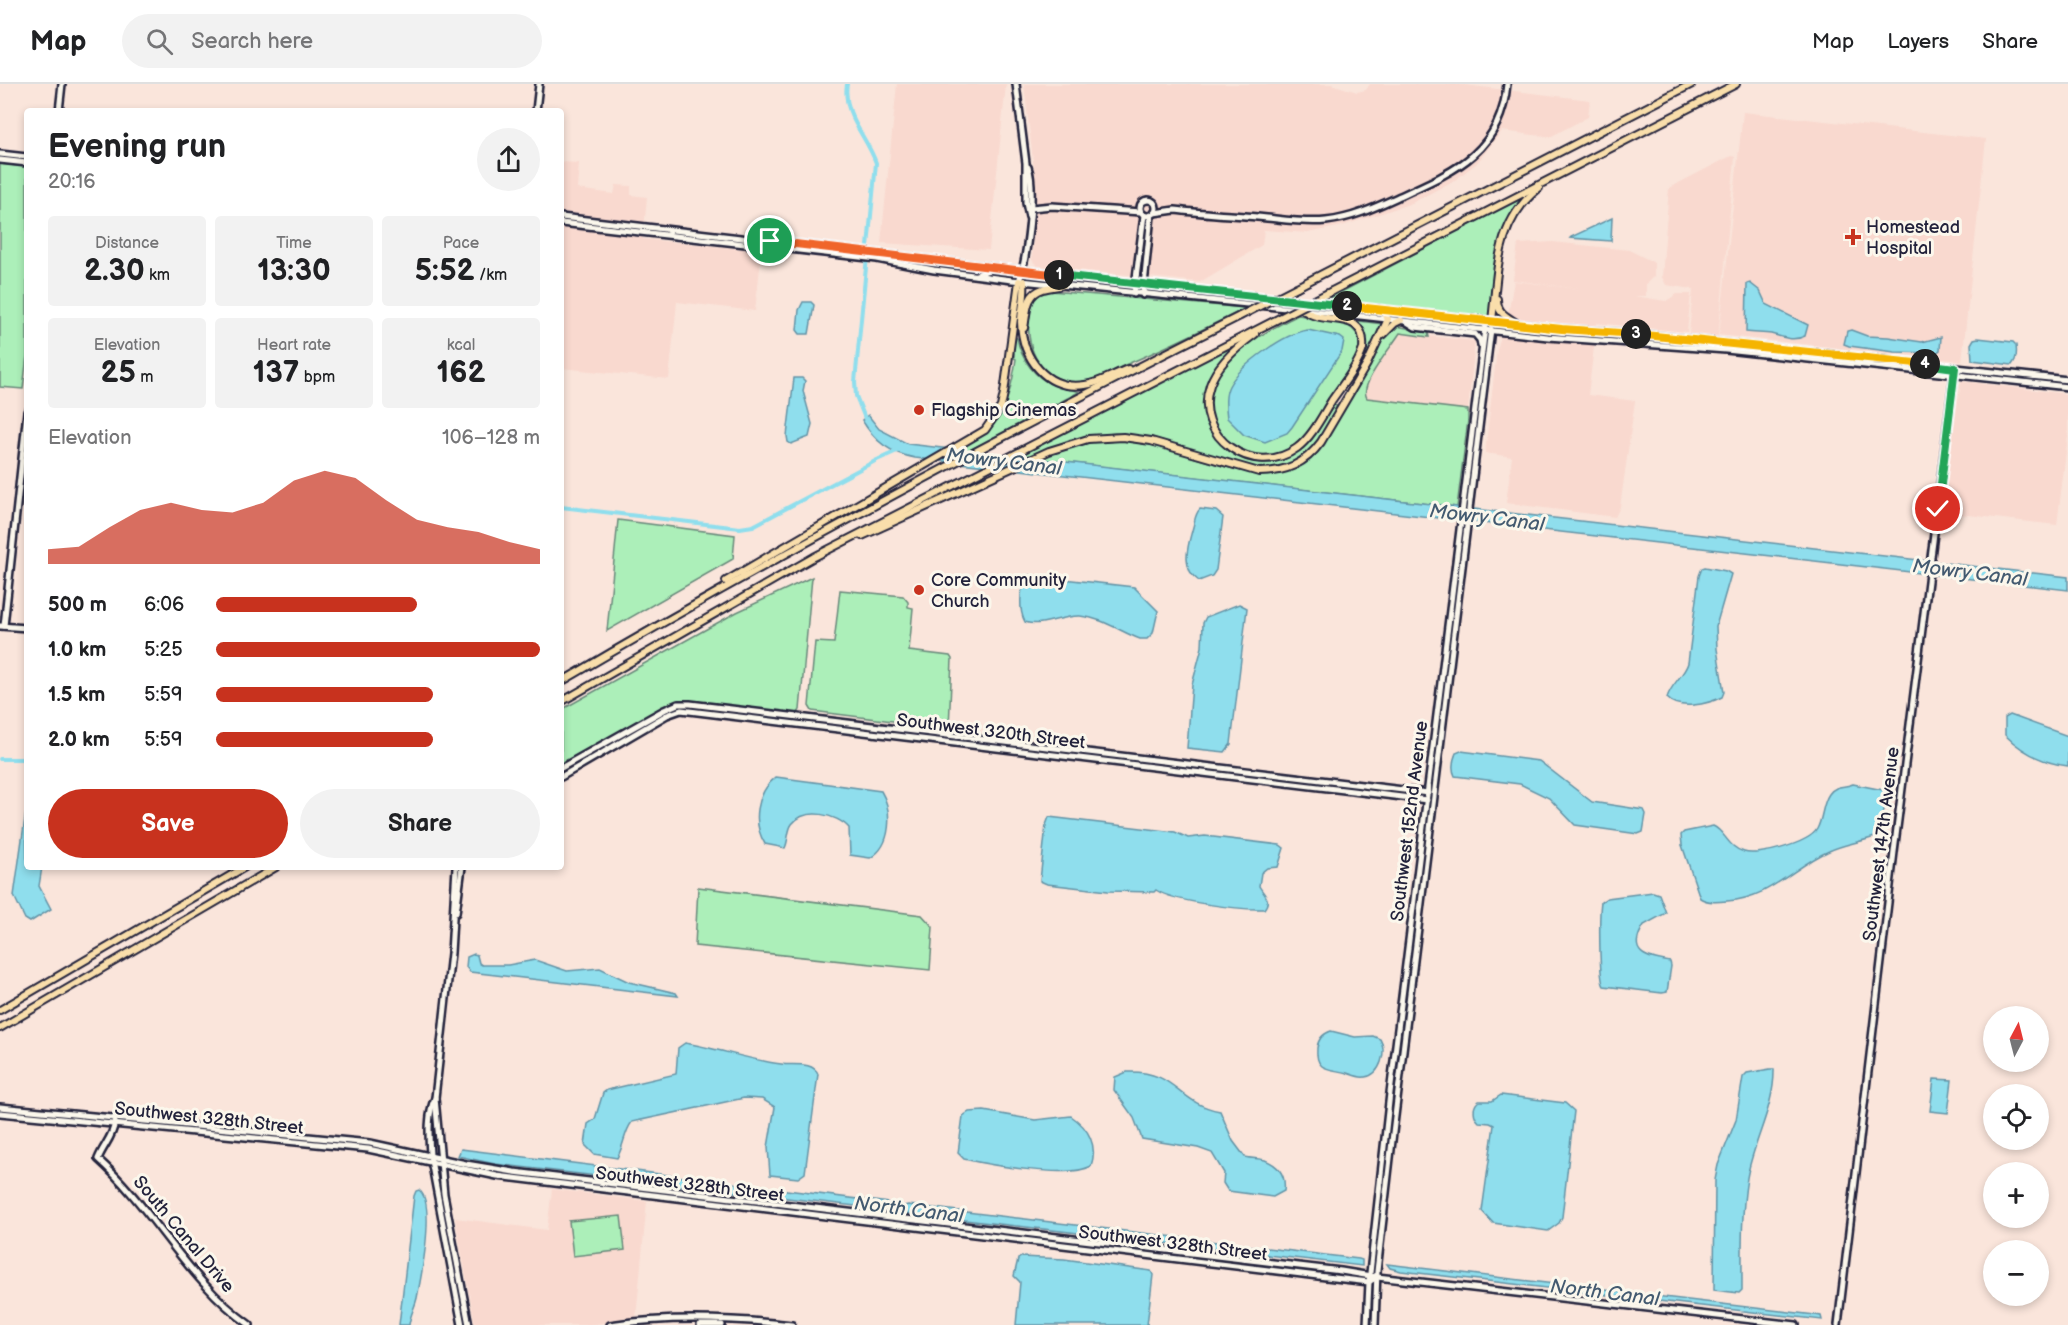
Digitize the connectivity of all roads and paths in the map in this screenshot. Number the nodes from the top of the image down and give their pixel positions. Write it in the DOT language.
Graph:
graph roads {
  1 [pos="62,84"];
  2 [pos="539,84"];
  3 [pos="1016,84"];
  4 [pos="1507,84"];
  5 [pos="1692,84"];
  6 [pos="1736,84"];
  7 [pos="59,108"];
  8 [pos="536,108"];
  9 [pos="0,154"];
  10 [pos="24,157"];
  11 [pos="0,160"];
  12 [pos="24,163"];
  13 [pos="1026,164"];
  14 [pos="1545,182"];
  15 [pos="1032,199"];
  16 [pos="1141,204"];
  17 [pos="1155,204"];
  18 [pos="1053,206"];
  19 [pos="1031,208"];
  20 [pos="1129,210"];
  21 [pos="1175,210"];
  22 [pos="1148,214"];
  23 [pos="564,217"];
  24 [pos="1029,217"];
  25 [pos="564,223"];
  26 [pos="641,229"];
  27 [pos="877,256"];
  28 [pos="993,268"];
  29 [pos="1023,270"];
  30 [pos="976,275"];
  31 [pos="1022,281"];
  32 [pos="1497,283"];
  33 [pos="1136,284"];
  34 [pos="1063,285"];
  35 [pos="1144,285"];
  36 [pos="1134,294"];
  37 [pos="1143,295"];
  38 [pos="1378,309"];
  39 [pos="1303,310"];
  40 [pos="1388,319"];
  41 [pos="1274,321"];
  42 [pos="1403,321"];
  43 [pos="1489,321"];
  44 [pos="1518,324"];
  45 [pos="1488,330"];
  46 [pos="1023,335"];
  47 [pos="1379,340"];
  48 [pos="1167,352"];
  49 [pos="1481,358"];
  50 [pos="1955,371"];
  51 [pos="2068,384"];
  52 [pos="24,438"];
  53 [pos="814,557"];
  54 [pos="691,605"];
  55 [pos="2,626"];
  56 [pos="24,628"];
  57 [pos="564,680"];
  58 [pos="564,700"];
  59 [pos="838,720"];
  60 [pos="837,729"];
  61 [pos="564,766"];
  62 [pos="1200,768"];
  63 [pos="564,775"];
  64 [pos="1427,792"];
  65 [pos="1435,793"];
  66 [pos="1426,800"];
  67 [pos="1434,801"];
  68 [pos="240,870"];
  69 [pos="271,870"];
  70 [pos="456,870"];
  71 [pos="462,870"];
  72 [pos="452,935"];
  73 [pos="0,1010"];
  74 [pos="0,1028"];
  75 [pos="435,1098"];
  76 [pos="0,1107"];
  77 [pos="0,1113"];
  78 [pos="115,1121"];
  79 [pos="430,1141"];
  80 [pos="439,1142"];
  81 [pos="430,1155"];
  82 [pos="439,1158"];
  83 [pos="431,1162"];
  84 [pos="440,1165"];
  85 [pos="556,1176"];
  86 [pos="552,1182"];
  87 [pos="451,1229"];
  88 [pos="445,1239"];
  89 [pos="1370,1274"];
  90 [pos="452,1277"];
  91 [pos="1377,1277"];
  92 [pos="461,1282"];
  93 [pos="1369,1282"];
  94 [pos="250,1325"];
  95 [pos="462,1325"];
  96 [pos="469,1325"];
  97 [pos="610,1325"];
  98 [pos="700,1325"];
  99 [pos="722,1325"];
  100 [pos="792,1325"];
  101 [pos="1367,1325"];
  102 [pos="1375,1325"];
  103 [pos="1797,1325"];
  104 [pos="1838,1325"];
  1 -- 7 [label="street"];
  2 -- 8 [label="street"];
  3 -- 13 [label="street"];
  4 -- 21 [label="street"];
  5 -- 48 [label="highway, bridge"];
  6 -- 14 [label="highway"];
  9 -- 10 [label="street"];
  11 -- 12 [label="street"];
  13 -- 15 [label="street"];
  13 -- 24 [label="street"];
  14 -- 32 [label="highway"];
  14 -- 41 [label="highway, bridge"];
  15 -- 18 [label="street"];
  15 -- 19 [label="street"];
  16 -- 17 [label="street"];
  16 -- 20 [label="street"];
  16 -- 22 [label="street"];
  17 -- 21 [label="street"];
  17 -- 22 [label="street"];
  18 -- 19 [label="street"];
  18 -- 20 [label="street"];
  19 -- 24 [label="street"];
  20 -- 22 [label="street"];
  21 -- 22 [label="street"];
  22 -- 33 [label="street"];
  22 -- 35 [label="street"];
  23 -- 26 [label="street"];
  24 -- 29 [label="street"];
  25 -- 26 [label="street"];
  26 -- 27 [label="street"];
  27 -- 28 [label="street"];
  27 -- 30 [label="street"];
  28 -- 29 [label="street"];
  28 -- 30 [label="street"];
  29 -- 31 [label="street"];
  29 -- 33 [label="street"];
  30 -- 31 [label="street"];
  31 -- 34 [label="street"];
  31 -- 46 [label="highway"];
  31 -- 54 [label="highway"];
  32 -- 43 [label="highway"];
  32 -- 44 [label="highway"];
  33 -- 35 [label="street"];
  33 -- 36 [label="street"];
  34 -- 36 [label="street"];
  34 -- 46 [label="highway"];
  35 -- 37 [label="street"];
  35 -- 38 [label="street"];
  36 -- 37 [label="street"];
  37 -- 39 [label="street"];
  38 -- 40 [label="highway"];
  38 -- 43 [label="street"];
  39 -- 40 [label="street"];
  39 -- 41 [label="highway"];
  40 -- 42 [label="street"];
  40 -- 47 [label="highway"];
  41 -- 53 [label="highway"];
  42 -- 45 [label="street"];
  42 -- 47 [label="highway"];
  42 -- 49 [label="street"];
  43 -- 44 [label="street"];
  43 -- 45 [label="street, Southwest 152nd Avenue"];
  44 -- 50 [label="street"];
  45 -- 49 [label="street, Southwest 152nd Avenue"];
  45 -- 50 [label="street"];
  45 -- 65 [label="street, Southwest 152nd Avenue"];
  46 -- 48 [label="highway"];
  47 -- 53 [label="highway"];
  48 -- 54 [label="highway"];
  49 -- 64 [label="street, Southwest 152nd Avenue"];
  50 -- 51 [label="street"];
  50 -- 51 [label="street"];
  50 -- 104 [label="street, Southwest 147th Avenue"];
  52 -- 55 [label="street"];
  53 -- 58 [label="highway"];
  54 -- 57 [label="highway"];
  55 -- 56 [label="street"];
  59 -- 60 [label="street"];
  59 -- 61 [label="street, Southwest 320th Street"];
  59 -- 62 [label="street, Southwest 320th Street"];
  60 -- 62 [label="street, Southwest 320th Street"];
  60 -- 63 [label="street, Southwest 320th Street"];
  62 -- 64 [label="street, Southwest 320th Street"];
  62 -- 66 [label="street, Southwest 320th Street"];
  64 -- 65 [label="street, Southwest 320th Street"];
  64 -- 66 [label="street, Southwest 152nd Avenue"];
  65 -- 67 [label="street, Southwest 152nd Avenue"];
  66 -- 67 [label="street, Southwest 320th Street"];
  66 -- 89 [label="street, Southwest 152nd Avenue"];
  67 -- 91 [label="street, Southwest 152nd Avenue"];
  68 -- 73 [label="highway"];
  69 -- 74 [label="highway"];
  70 -- 72 [label="street"];
  71 -- 72 [label="street"];
  72 -- 75 [label="street"];
  75 -- 79 [label="street"];
  75 -- 80 [label="street"];
  76 -- 78 [label="street, Southwest 328th Street"];
  77 -- 78 [label="street, Southwest 328th Street"];
  78 -- 81 [label="street, Southwest 328th Street"];
  78 -- 83 [label="street, Southwest 328th Street"];
  78 -- 94 [label="street, South Canal Drive"];
  79 -- 80 [label="street"];
  79 -- 81 [label="street"];
  80 -- 82 [label="street"];
  81 -- 82 [label="street, Southwest 328th Street"];
  81 -- 83 [label="street"];
  82 -- 84 [label="street"];
  82 -- 85 [label="street, Southwest 328th Street"];
  83 -- 84 [label="street, Southwest 328th Street"];
  83 -- 88 [label="street"];
  84 -- 86 [label="street, Southwest 328th Street"];
  84 -- 87 [label="street"];
  85 -- 86 [label="street"];
  85 -- 89 [label="street, Southwest 328th Street"];
  86 -- 93 [label="street, Southwest 328th Street"];
  87 -- 88 [label="street"];
  87 -- 92 [label="street"];
  88 -- 90 [label="street"];
  89 -- 91 [label="street, Southwest 328th Street"];
  89 -- 93 [label="street, Southwest 152nd Avenue"];
  90 -- 92 [label="street"];
  90 -- 95 [label="street"];
  91 -- 93 [label="street"];
  91 -- 102 [label="street, Southwest 152nd Avenue"];
  91 -- 103 [label="street, Southwest 328th Street"];
  92 -- 96 [label="street"];
  93 -- 101 [label="street, Southwest 152nd Avenue"];
  97 -- 100 [label="street"];
  98 -- 99 [label="street"];
}
